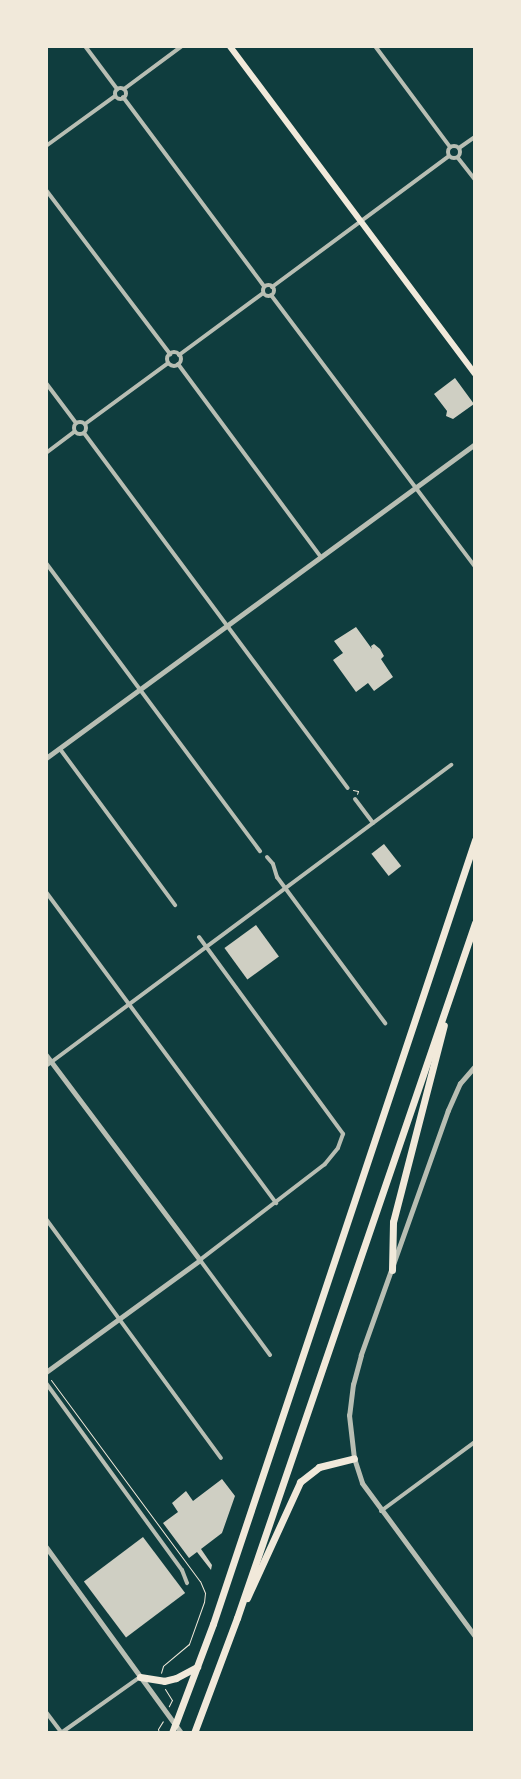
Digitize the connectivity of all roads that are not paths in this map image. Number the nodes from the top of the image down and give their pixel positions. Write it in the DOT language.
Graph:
graph roads {
  1 [pos="85,46"];
  2 [pos="182,46"];
  3 [pos="230,46"];
  4 [pos="375,46"];
  5 [pos="117,88"];
  6 [pos="124,89"];
  7 [pos="115,96"];
  8 [pos="123,97"];
  9 [pos="475,137"];
  10 [pos="46,146"];
  11 [pos="450,148"];
  12 [pos="459,148"];
  13 [pos="449,156"];
  14 [pos="458,158"];
  15 [pos="475,180"];
  16 [pos="46,190"];
  17 [pos="360,221"];
  18 [pos="264,286"];
  19 [pos="272,287"];
  20 [pos="263,293"];
  21 [pos="271,294"];
  22 [pos="170,354"];
  23 [pos="179,355"];
  24 [pos="168,363"];
  25 [pos="178,364"];
  26 [pos="475,374"];
  27 [pos="46,383"];
  28 [pos="76,423"];
  29 [pos="85,424"];
  30 [pos="75,432"];
  31 [pos="84,433"];
  32 [pos="475,444"];
  33 [pos="46,453"];
  34 [pos="416,488"];
  35 [pos="321,557"];
  36 [pos="46,563"];
  37 [pos="475,567"];
  38 [pos="228,625"];
  39 [pos="139,690"];
  40 [pos="60,749"];
  41 [pos="46,758"];
  42 [pos="451,765"];
  43 [pos="348,788"];
  44 [pos="356,799"];
  45 [pos="373,823"];
  46 [pos="475,840"];
  47 [pos="260,851"];
  48 [pos="267,857"];
  49 [pos="286,888"];
  50 [pos="46,892"];
  51 [pos="176,905"];
  52 [pos="475,923"];
  53 [pos="199,937"];
  54 [pos="208,948"];
  55 [pos="462,961"];
  56 [pos="131,1004"];
  57 [pos="384,1023"];
  58 [pos="46,1055"];
  59 [pos="49,1064"];
  60 [pos="475,1066"];
  61 [pos="276,1203"];
  62 [pos="46,1219"];
  63 [pos="200,1260"];
  64 [pos="392,1270"];
  65 [pos="119,1318"];
  66 [pos="270,1355"];
  67 [pos="46,1372"];
  68 [pos="46,1384"];
  69 [pos="475,1442"];
  70 [pos="221,1458"];
  71 [pos="354,1458"];
  72 [pos="382,1511"];
  73 [pos="46,1547"];
  74 [pos="187,1583"];
  75 [pos="237,1618"];
  76 [pos="475,1636"];
  77 [pos="198,1667"];
  78 [pos="140,1677"];
  79 [pos="46,1712"];
  80 [pos="175,1725"];
  81 [pos="61,1733"];
  82 [pos="172,1733"];
  83 [pos="181,1733"];
  84 [pos="194,1733"];
  1 -- 5 [label="street"];
  2 -- 6 [label="street"];
  3 -- 17 [label="main road"];
  4 -- 11 [label="street"];
  5 -- 6 [label="street"];
  5 -- 7 [label="street"];
  6 -- 8 [label="street"];
  7 -- 8 [label="street"];
  7 -- 10 [label="street"];
  8 -- 18 [label="street"];
  9 -- 12 [label="street"];
  11 -- 12 [label="street"];
  11 -- 13 [label="street"];
  12 -- 14 [label="street"];
  13 -- 14 [label="street"];
  13 -- 17 [label="street"];
  14 -- 15 [label="street"];
  16 -- 22 [label="street"];
  17 -- 19 [label="street"];
  17 -- 26 [label="main road"];
  18 -- 19 [label="street"];
  18 -- 20 [label="street"];
  19 -- 21 [label="street"];
  20 -- 21 [label="street"];
  20 -- 23 [label="street"];
  21 -- 34 [label="street"];
  22 -- 23 [label="street"];
  22 -- 24 [label="street"];
  23 -- 25 [label="street"];
  24 -- 25 [label="street"];
  24 -- 29 [label="street"];
  25 -- 35 [label="street"];
  27 -- 28 [label="street"];
  28 -- 29 [label="street"];
  28 -- 30 [label="street"];
  29 -- 31 [label="street"];
  30 -- 31 [label="street"];
  30 -- 33 [label="street"];
  31 -- 38 [label="street"];
  32 -- 34 [label="street"];
  34 -- 35 [label="street"];
  34 -- 37 [label="street"];
  35 -- 38 [label="street"];
  36 -- 39 [label="street"];
  38 -- 39 [label="street"];
  38 -- 43 [label="street"];
  39 -- 40 [label="street"];
  39 -- 47 [label="street"];
  40 -- 41 [label="street"];
  40 -- 51 [label="street"];
  42 -- 45 [label="street"];
  44 -- 45 [label="street"];
  45 -- 49 [label="street"];
  46 -- 77 [label="highway"];
  48 -- 49 [label="street"];
  49 -- 54 [label="street"];
  49 -- 57 [label="street"];
  50 -- 56 [label="street"];
  52 -- 55 [label="highway"];
  53 -- 54 [label="street"];
  54 -- 56 [label="street"];
  54 -- 61 [label="street"];
  55 -- 64 [label="highway"];
  55 -- 75 [label="highway"];
  56 -- 59 [label="street"];
  56 -- 61 [label="street"];
  58 -- 59 [label="street"];
  59 -- 63 [label="street"];
  60 -- 64 [label="street"];
  61 -- 63 [label="street"];
  62 -- 65 [label="street"];
  63 -- 65 [label="street"];
  63 -- 66 [label="street"];
  64 -- 71 [label="street"];
  65 -- 67 [label="street"];
  65 -- 70 [label="street"];
  68 -- 74 [label="street"];
  69 -- 72 [label="street"];
  71 -- 72 [label="street"];
  71 -- 75 [label="highway"];
  72 -- 76 [label="street"];
  73 -- 78 [label="street"];
  75 -- 84 [label="highway"];
  77 -- 78 [label="highway"];
  77 -- 80 [label="highway"];
  78 -- 80 [label="street"];
  78 -- 81 [label="street"];
  79 -- 81 [label="street"];
  80 -- 82 [label="highway"];
  80 -- 83 [label="street"];
}
